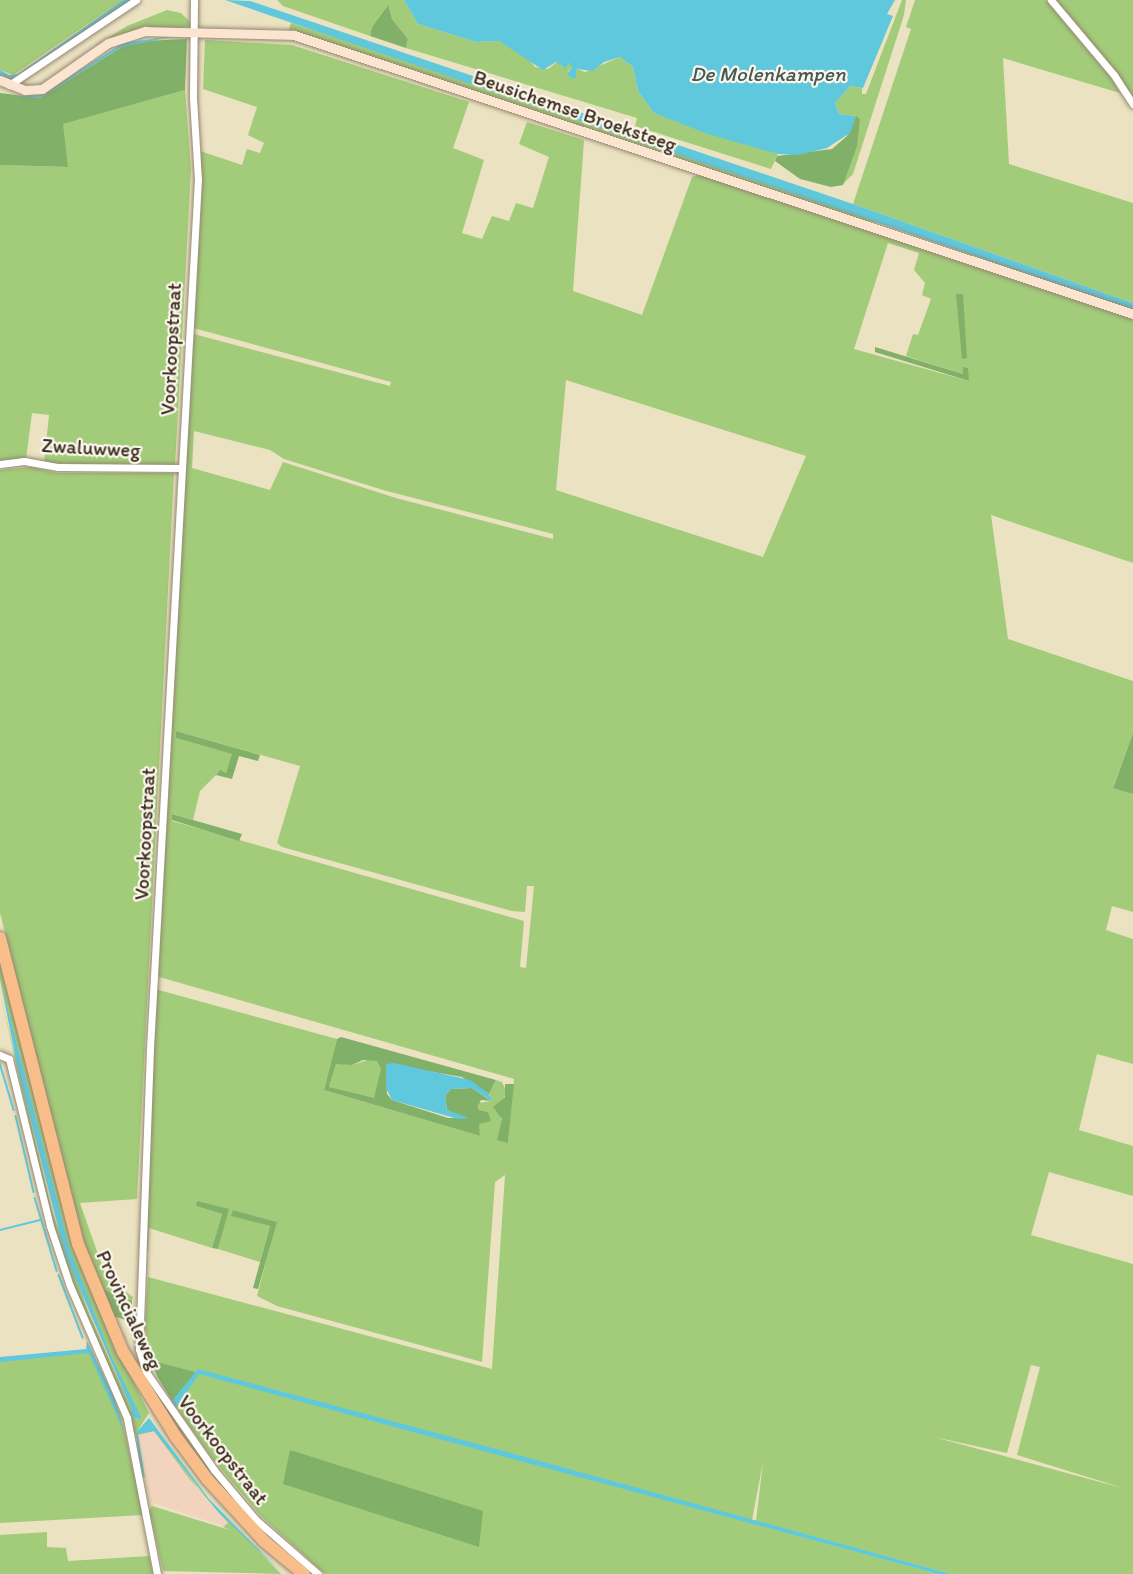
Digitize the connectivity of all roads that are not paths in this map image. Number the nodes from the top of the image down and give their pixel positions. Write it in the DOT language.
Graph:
graph roads {
  1 [pos="136,0"];
  2 [pos="194,0"];
  3 [pos="1052,0"];
  4 [pos="195,30"];
  5 [pos="0,80"];
  6 [pos="9,85"];
  7 [pos="1133,104"];
  8 [pos="1133,314"];
  9 [pos="0,464"];
  10 [pos="182,468"];
  11 [pos="0,938"];
  12 [pos="0,1055"];
  13 [pos="156,1570"];
  14 [pos="304,1574"];
  15 [pos="318,1574"];
  1 -- 6 [label="street"];
  2 -- 4 [label="street, Voorkoopstraat"];
  3 -- 7 [label="street"];
  4 -- 6 [label="street, Beusichemse Broeksteeg"];
  4 -- 8 [label="street, Beusichemse Broeksteeg"];
  4 -- 10 [label="street, Voorkoopstraat"];
  5 -- 6 [label="street"];
  9 -- 10 [label="street, Zwaluwweg"];
  10 -- 15 [label="street, Voorkoopstraat"];
  11 -- 14 [label="highway, Provincialeweg"];
  12 -- 13 [label="street"];
}
